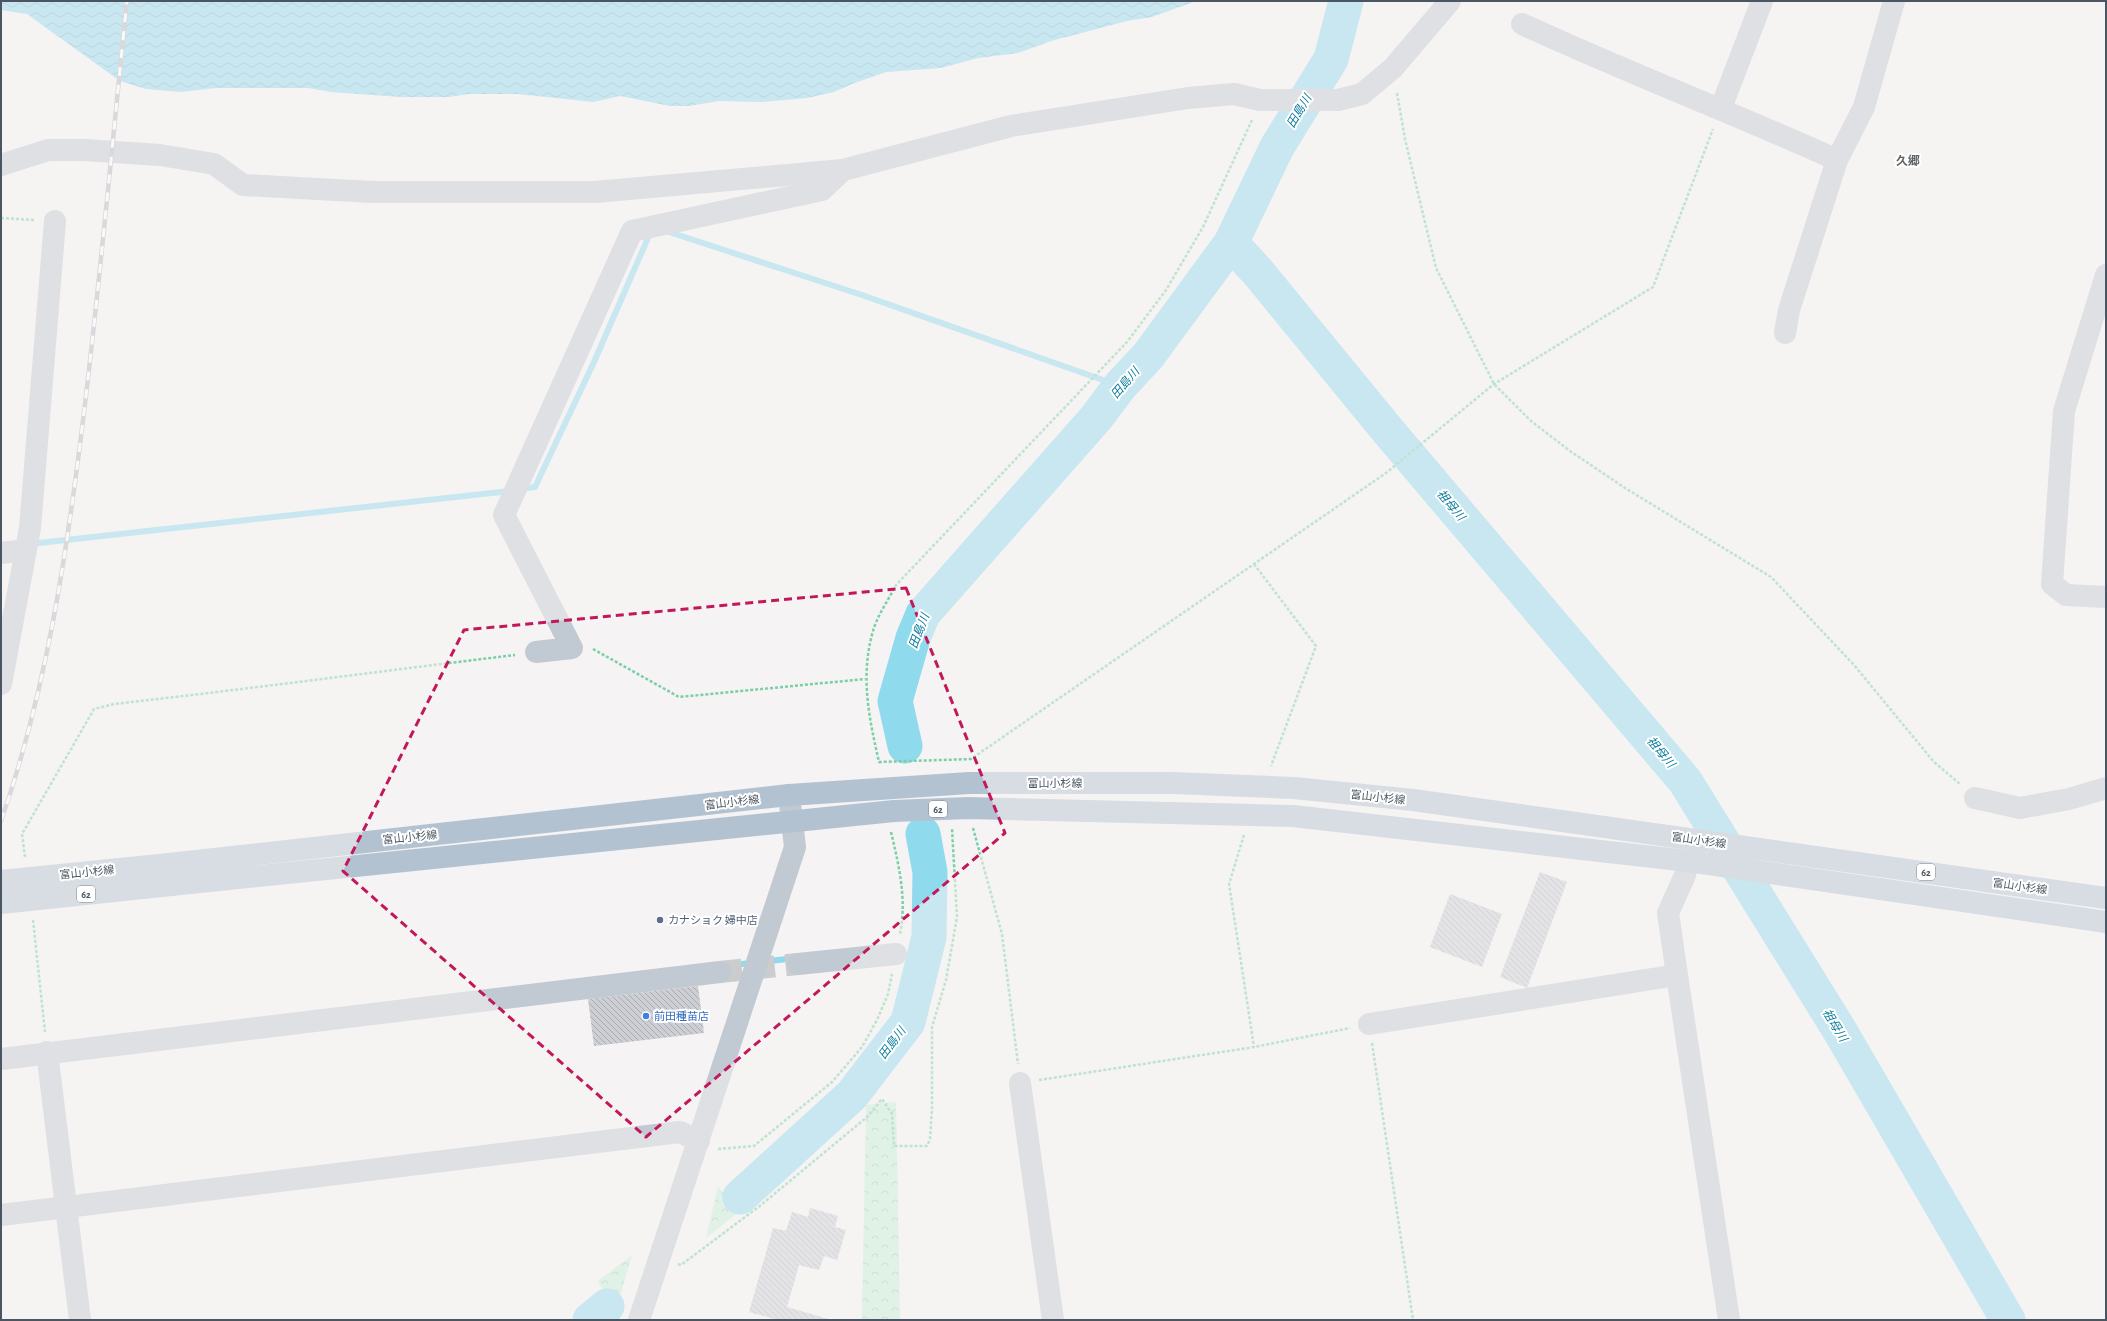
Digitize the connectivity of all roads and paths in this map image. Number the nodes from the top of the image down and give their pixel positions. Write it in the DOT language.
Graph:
graph roads {
  1 [pos="1450,1"];
  2 [pos="1762,1"];
  3 [pos="1894,1"];
  4 [pos="1522,24"];
  5 [pos="1393,68"];
  6 [pos="1260,100"];
  7 [pos="1721,108"];
  8 [pos="1837,160"];
  9 [pos="1,165"];
  10 [pos="843,170"];
  11 [pos="1,218"];
  12 [pos="54,221"];
  13 [pos="2106,275"];
  14 [pos="1785,333"];
  15 [pos="1494,384"];
  16 [pos="26,550"];
  17 [pos="1,553"];
  18 [pos="1254,564"];
  19 [pos="2106,597"];
  20 [pos="572,648"];
  21 [pos="536,652"];
  22 [pos="865,679"];
  23 [pos="1,684"];
  24 [pos="1268,772"];
  25 [pos="2106,788"];
  26 [pos="789,795"];
  27 [pos="1975,798"];
  28 [pos="959,808"];
  29 [pos="887,812"];
  30 [pos="793,823"];
  31 [pos="1245,834"];
  32 [pos="1697,863"];
  33 [pos="26,864"];
  34 [pos="1,881"];
  35 [pos="2106,898"];
  36 [pos="1,903"];
  37 [pos="33,918"];
  38 [pos="2106,922"];
  39 [pos="896,954"];
  40 [pos="798,964"];
  41 [pos="720,972"];
  42 [pos="1677,975"];
  43 [pos="1369,1024"];
  44 [pos="1254,1047"];
  45 [pos="47,1052"];
  46 [pos="1,1059"];
  47 [pos="1020,1083"];
  48 [pos="699,1141"];
  49 [pos="66,1208"];
  50 [pos="1,1215"];
  51 [pos="660,1259"];
  52 [pos="80,1320"];
  53 [pos="639,1320"];
  54 [pos="1053,1320"];
  55 [pos="1413,1320"];
  56 [pos="1730,1320"];
  1 -- 5 [label="street"];
  2 -- 7 [label="street"];
  3 -- 8 [label="street"];
  4 -- 7 [label="street"];
  5 -- 6 [label="street"];
  5 -- 15 [label="path"];
  6 -- 10 [label="street"];
  6 -- 22 [label="path"];
  7 -- 8 [label="street"];
  7 -- 15 [label="path"];
  8 -- 14 [label="street"];
  9 -- 10 [label="street"];
  10 -- 20 [label="street"];
  11 -- 12 [label="path"];
  12 -- 16 [label="street"];
  13 -- 19 [label="street"];
  15 -- 18 [label="path"];
  15 -- 27 [label="path"];
  16 -- 17 [label="street"];
  16 -- 23 [label="street"];
  18 -- 22 [label="path"];
  18 -- 24 [label="path"];
  20 -- 21 [label="street"];
  20 -- 22 [label="path"];
  21 -- 33 [label="path"];
  25 -- 27 [label="street"];
  26 -- 30 [label="street"];
  26 -- 34 [label="main road, 富山小杉線 / 62, bridge"];
  26 -- 35 [label="main road, 富山小杉線 / 62"];
  28 -- 29 [label="main road, 富山小杉線 / 62"];
  28 -- 32 [label="main road, 富山小杉線 / 62"];
  28 -- 47 [label="path"];
  28 -- 51 [label="path"];
  29 -- 30 [label="main road, 富山小杉線 / 62"];
  29 -- 39 [label="path"];
  30 -- 36 [label="main road, 富山小杉線 / 62, bridge"];
  30 -- 48 [label="street"];
  31 -- 44 [label="path"];
  32 -- 38 [label="main road, 富山小杉線 / 62"];
  32 -- 42 [label="street"];
  37 -- 45 [label="path"];
  39 -- 40 [label="street"];
  39 -- 48 [label="path"];
  41 -- 45 [label="street"];
  42 -- 43 [label="street"];
  42 -- 56 [label="street"];
  43 -- 44 [label="path"];
  43 -- 55 [label="path"];
  44 -- 47 [label="path"];
  45 -- 46 [label="street"];
  45 -- 49 [label="street"];
  47 -- 54 [label="street"];
  48 -- 49 [label="street"];
  48 -- 51 [label="street"];
  49 -- 50 [label="street"];
  49 -- 52 [label="street"];
  51 -- 53 [label="street"];
}
